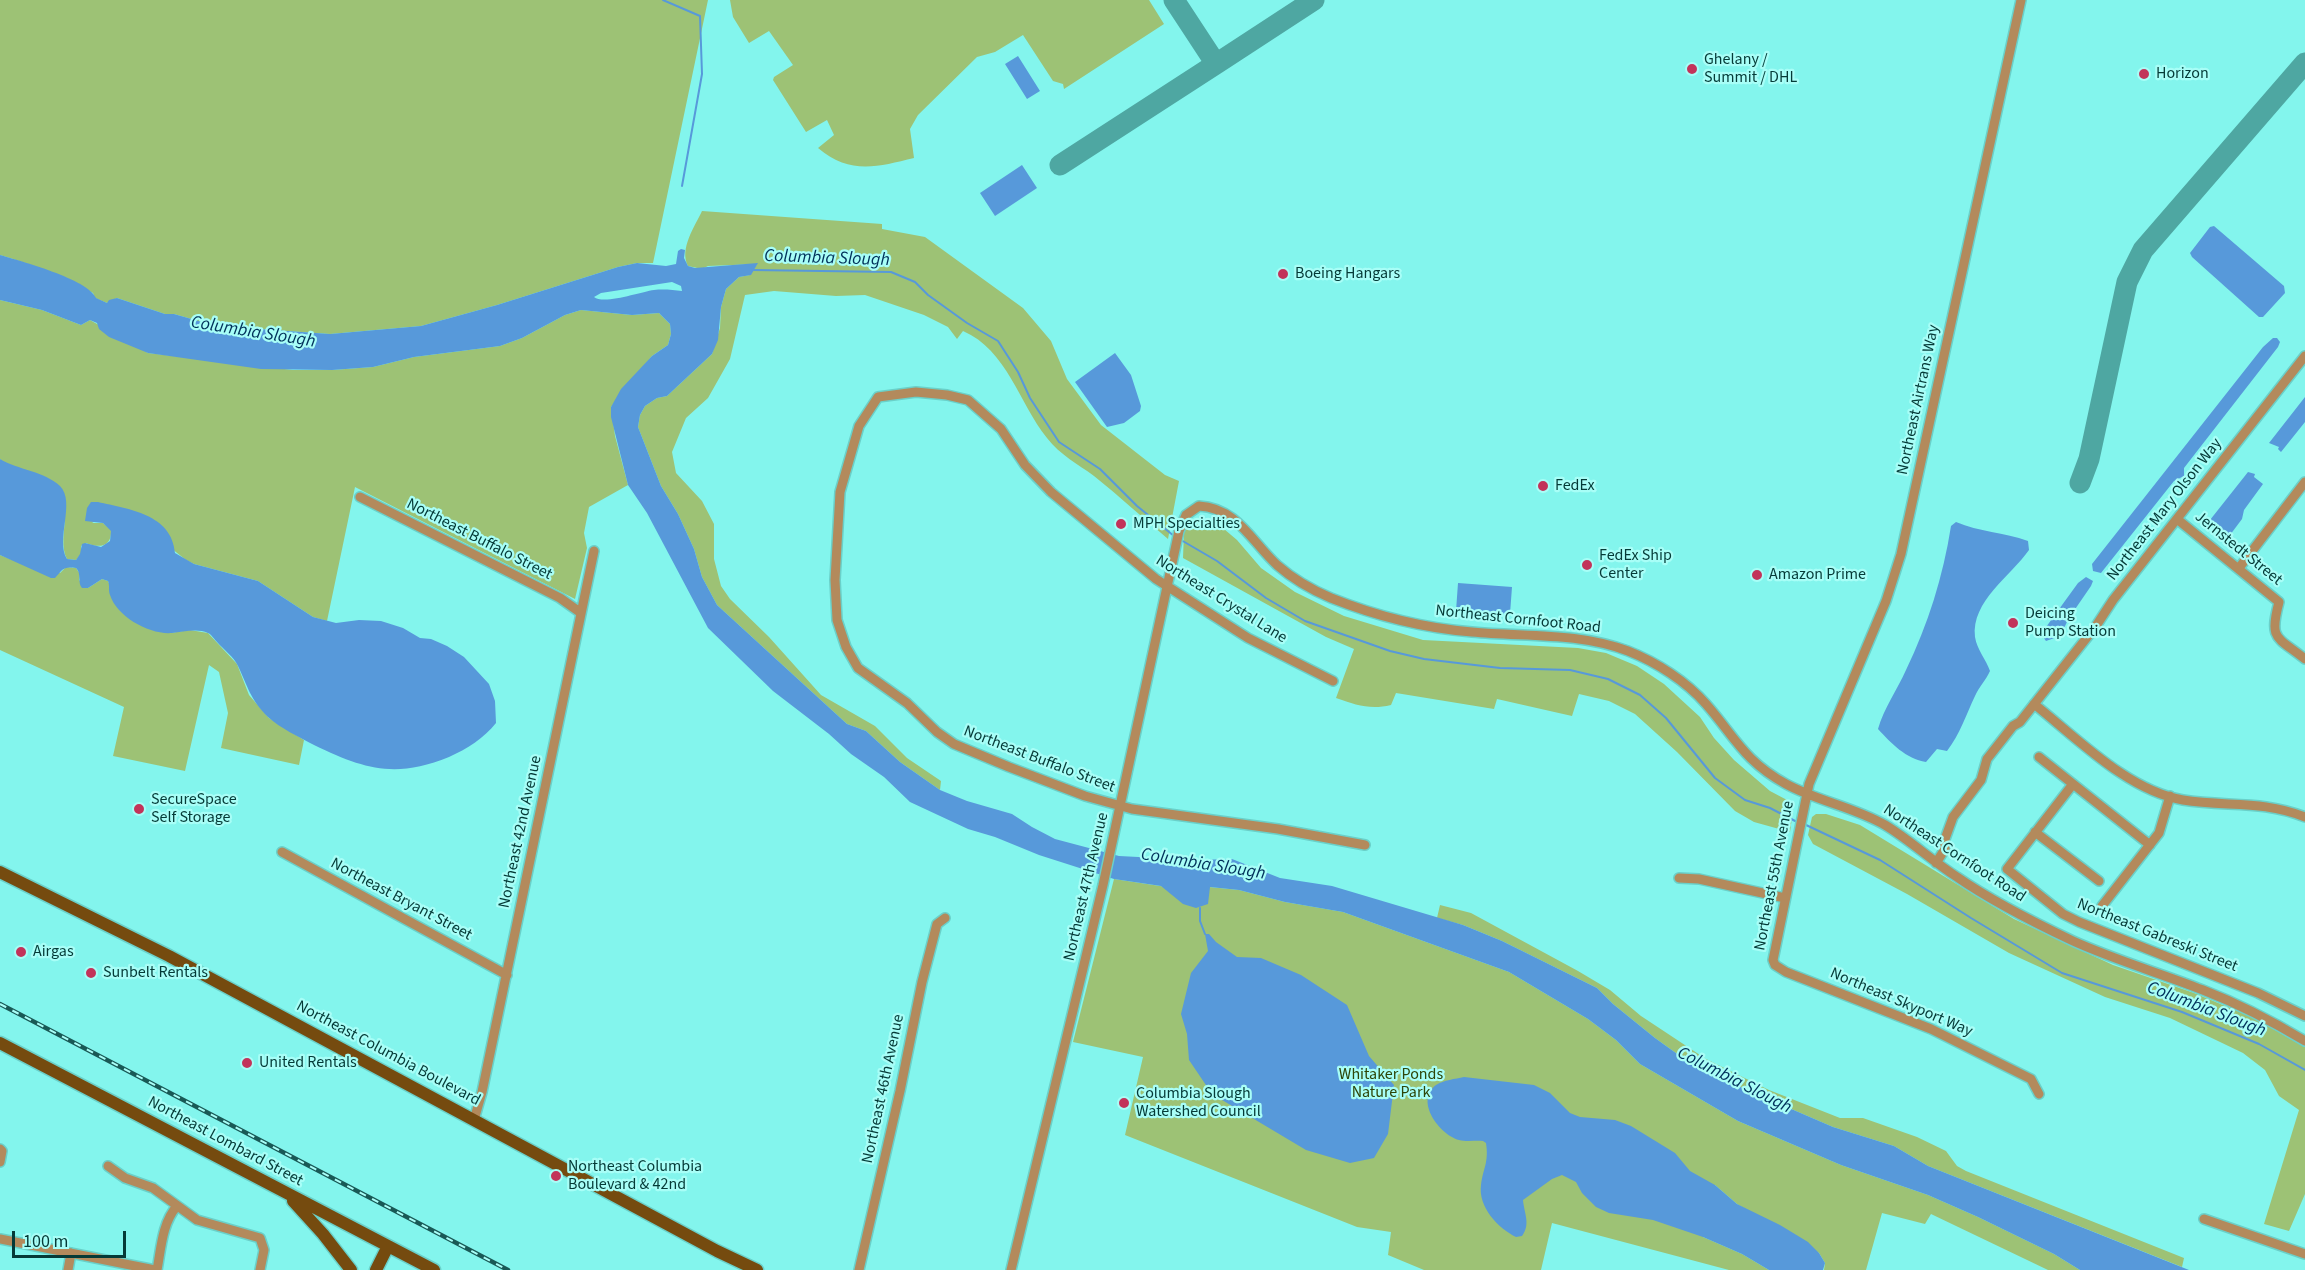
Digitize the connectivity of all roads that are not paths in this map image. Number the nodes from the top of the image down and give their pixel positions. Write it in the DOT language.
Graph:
graph roads {
  1 [pos="2021,0"];
  2 [pos="2305,356"];
  3 [pos="941,394"];
  4 [pos="2305,482"];
  5 [pos="360,497"];
  6 [pos="1190,511"];
  7 [pos="2177,519"];
  8 [pos="594,551"];
  9 [pos="2239,568"];
  10 [pos="1167,587"];
  11 [pos="581,613"];
  12 [pos="2305,659"];
  13 [pos="1333,681"];
  14 [pos="2034,704"];
  15 [pos="2039,757"];
  16 [pos="2073,784"];
  17 [pos="1806,794"];
  18 [pos="2170,796"];
  19 [pos="1120,807"];
  20 [pos="2305,817"];
  21 [pos="2035,832"];
  22 [pos="1365,845"];
  23 [pos="2150,845"];
  24 [pos="282,852"];
  25 [pos="1936,863"];
  26 [pos="0,872"];
  27 [pos="1679,878"];
  28 [pos="2099,880"];
  29 [pos="1785,898"];
  30 [pos="2102,906"];
  31 [pos="945,918"];
  32 [pos="1775,965"];
  33 [pos="507,975"];
  34 [pos="2305,1016"];
  35 [pos="2305,1041"];
  36 [pos="0,1043"];
  37 [pos="2039,1094"];
  38 [pos="474,1120"];
  39 [pos="1,1150"];
  40 [pos="0,1162"];
  41 [pos="108,1166"];
  42 [pos="286,1193"];
  43 [pos="177,1206"];
  44 [pos="2204,1218"];
  45 [pos="0,1239"];
  46 [pos="388,1246"];
  47 [pos="71,1253"];
  48 [pos="2305,1254"];
  49 [pos="68,1270"];
  50 [pos="156,1270"];
  51 [pos="260,1270"];
  52 [pos="351,1270"];
  53 [pos="376,1270"];
  54 [pos="434,1270"];
  55 [pos="757,1270"];
  56 [pos="858,1270"];
  57 [pos="1011,1270"];
  1 -- 17 [label="street, Northeast Airtrans Way"];
  2 -- 7 [label="street, Northeast Mary Olson Way"];
  3 -- 10 [label="street, Northeast Crystal Lane"];
  3 -- 19 [label="street, Northeast Buffalo Street"];
  4 -- 9 [label="street"];
  5 -- 11 [label="street, Northeast Buffalo Street"];
  6 -- 10 [label="street, Northeast 47th Avenue"];
  6 -- 17 [label="street, Northeast Cornfoot Road"];
  7 -- 9 [label="street, Jernstedt Street"];
  7 -- 14 [label="street, Northeast Mary Olson Way"];
  8 -- 11 [label="street, Northeast 42nd Avenue"];
  9 -- 12 [label="street, Jernstedt Street"];
  10 -- 13 [label="street, Northeast Crystal Lane"];
  10 -- 19 [label="street, Northeast 47th Avenue"];
  11 -- 33 [label="street, Northeast 42nd Avenue"];
  14 -- 18 [label="street"];
  14 -- 25 [label="street, Northeast Mary Olson Way"];
  15 -- 16 [label="street"];
  16 -- 21 [label="street"];
  16 -- 23 [label="street"];
  17 -- 25 [label="street, Northeast Cornfoot Road"];
  17 -- 29 [label="street, Northeast 55th Avenue"];
  18 -- 20 [label="street"];
  18 -- 23 [label="street"];
  19 -- 22 [label="street, Northeast Buffalo Street"];
  19 -- 57 [label="street, Northeast 47th Avenue"];
  21 -- 28 [label="street"];
  21 -- 34 [label="street, Northeast Gabreski Street"];
  23 -- 30 [label="street"];
  24 -- 33 [label="street, Northeast Bryant Street"];
  25 -- 35 [label="street, Northeast Cornfoot Road"];
  26 -- 38 [label="main road, Northeast Columbia Boulevard"];
  27 -- 29 [label="street"];
  29 -- 32 [label="street, Northeast 55th Avenue"];
  31 -- 56 [label="street, Northeast 46th Avenue"];
  32 -- 37 [label="street, Northeast Skyport Way"];
  33 -- 38 [label="street, Northeast 42nd Avenue"];
  36 -- 42 [label="main road, Northeast Lombard Street"];
  38 -- 55 [label="main road, Northeast Columbia Boulevard"];
  39 -- 40 [label="street"];
  41 -- 43 [label="street"];
  42 -- 46 [label="main road, Northeast Lombard Street"];
  42 -- 52 [label="main road"];
  43 -- 50 [label="street"];
  43 -- 51 [label="street"];
  44 -- 48 [label="street"];
  45 -- 47 [label="street"];
  46 -- 53 [label="main road"];
  46 -- 54 [label="main road, Northeast Lombard Street"];
  47 -- 49 [label="street"];
  47 -- 50 [label="street"];
}
